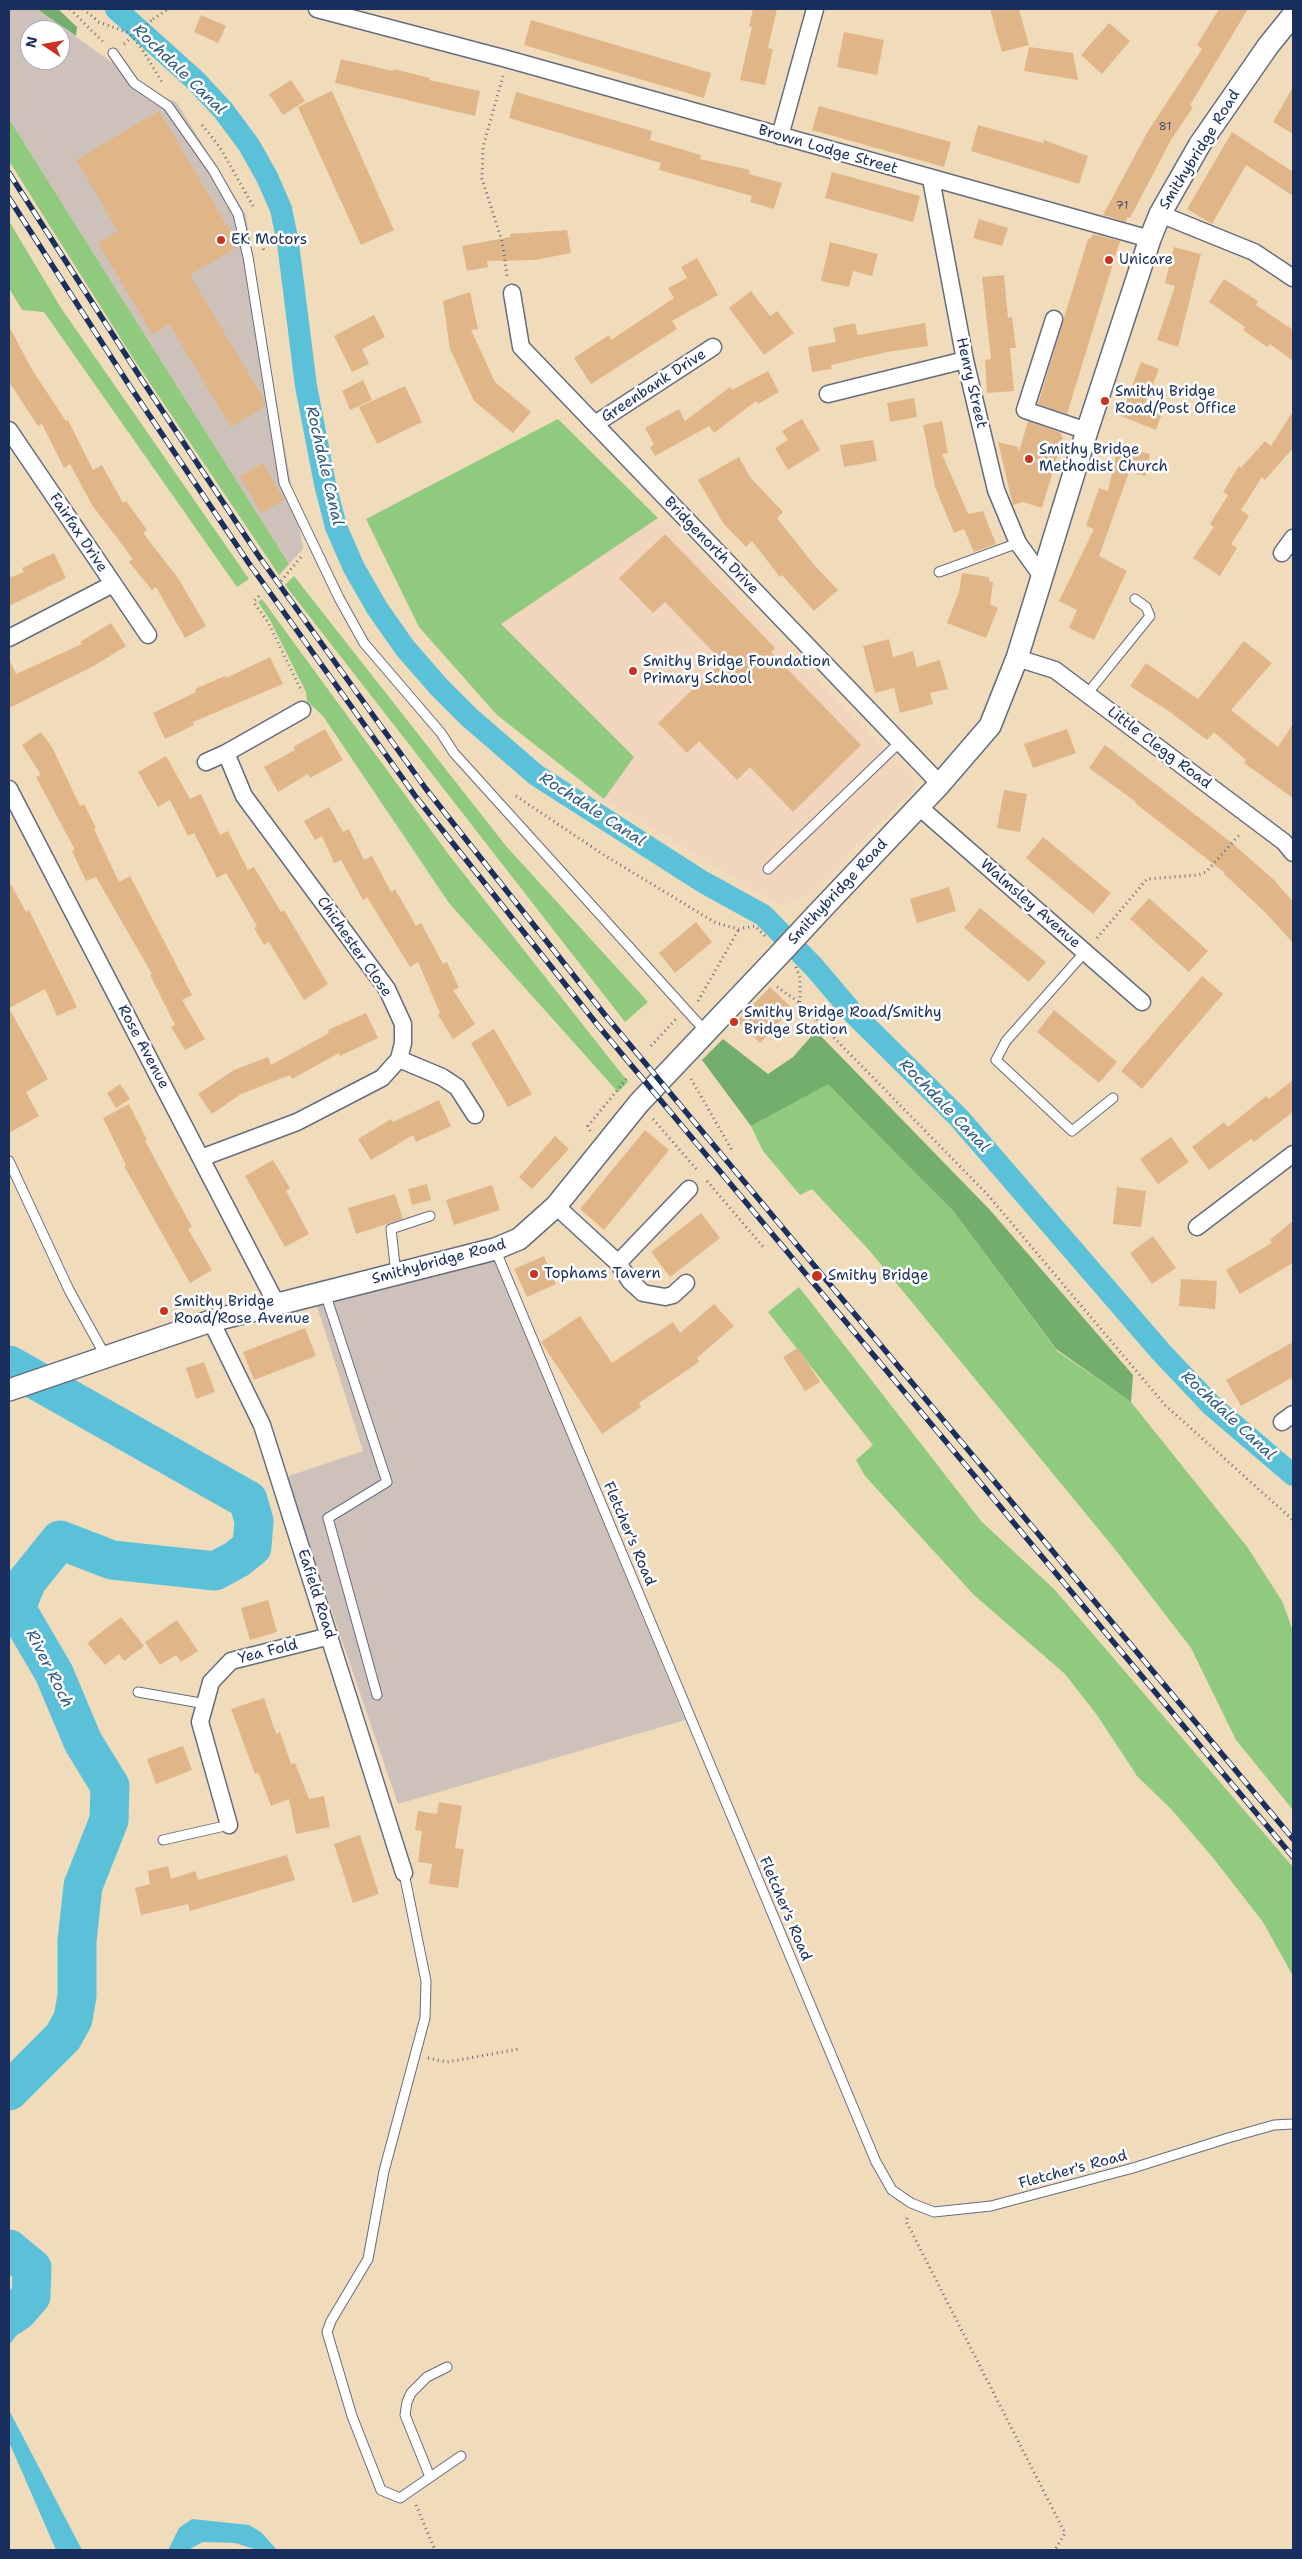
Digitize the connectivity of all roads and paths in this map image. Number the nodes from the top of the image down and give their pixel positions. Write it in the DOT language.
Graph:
graph roads {
  1 [pos="70,9"];
  2 [pos="168,9"];
  3 [pos="317,9"];
  4 [pos="815,9"];
  5 [pos="1293,15"];
  6 [pos="113,53"];
  7 [pos="508,59"];
  8 [pos="780,136"];
  9 [pos="931,180"];
  10 [pos="1160,214"];
  11 [pos="1150,239"];
  12 [pos="1293,278"];
  13 [pos="512,293"];
  14 [pos="1054,319"];
  15 [pos="713,347"];
  16 [pos="965,360"];
  17 [pos="828,394"];
  18 [pos="595,424"];
  19 [pos="9,430"];
  20 [pos="1087,432"];
  21 [pos="1293,538"];
  22 [pos="1018,543"];
  23 [pos="312,544"];
  24 [pos="1282,552"];
  25 [pos="939,572"];
  26 [pos="1042,575"];
  27 [pos="281,580"];
  28 [pos="113,584"];
  29 [pos="259,596"];
  30 [pos="1136,599"];
  31 [pos="148,635"];
  32 [pos="9,638"];
  33 [pos="1017,658"];
  34 [pos="1087,694"];
  35 [pos="302,710"];
  36 [pos="898,742"];
  37 [pos="226,753"];
  38 [pos="206,762"];
  39 [pos="940,784"];
  40 [pos="9,789"];
  41 [pos="512,794"];
  42 [pos="918,806"];
  43 [pos="1253,819"];
  44 [pos="1290,843"];
  45 [pos="768,869"];
  46 [pos="738,929"];
  47 [pos="779,952"];
  48 [pos="1086,952"];
  49 [pos="783,979"];
  50 [pos="1142,1002"];
  51 [pos="800,1003"];
  52 [pos="686,1010"];
  53 [pos="670,1025"];
  54 [pos="706,1032"];
  55 [pos="651,1046"];
  56 [pos="399,1059"];
  57 [pos="680,1059"];
  58 [pos="1113,1098"];
  59 [pos="475,1115"];
  60 [pos="733,1152"];
  61 [pos="1293,1154"];
  62 [pos="201,1158"];
  63 [pos="9,1160"];
  64 [pos="689,1188"];
  65 [pos="556,1206"];
  66 [pos="430,1216"];
  67 [pos="1197,1227"];
  68 [pos="495,1249"];
  69 [pos="618,1264"];
  70 [pos="396,1274"];
  71 [pos="686,1283"];
  72 [pos="325,1292"];
  73 [pos="277,1305"];
  74 [pos="211,1321"];
  75 [pos="106,1357"];
  76 [pos="9,1390"];
  77 [pos="1293,1520"];
  78 [pos="330,1636"];
  79 [pos="138,1692"];
  80 [pos="377,1695"];
  81 [pos="206,1704"];
  82 [pos="228,1825"];
  83 [pos="163,1840"];
  84 [pos="404,1873"];
  85 [pos="519,2050"];
  86 [pos="415,2055"];
  87 [pos="1293,2124"];
  88 [pos="911,2202"];
  89 [pos="447,2367"];
  90 [pos="461,2456"];
  91 [pos="430,2477"];
  92 [pos="410,2491"];
  93 [pos="435,2550"];
  94 [pos="1055,2550"];
  1 -- 6 [label="path"];
  2 -- 6 [label="path, bridge"];
  3 -- 7 [label="street, Brown Lodge Street"];
  4 -- 8 [label="street"];
  5 -- 10 [label="street, Smithybridge Road"];
  6 -- 23 [label="lane"];
  7 -- 8 [label="street, Brown Lodge Street"];
  7 -- 13 [label="path"];
  8 -- 9 [label="street, Brown Lodge Street"];
  9 -- 11 [label="street, Brown Lodge Street"];
  9 -- 16 [label="street, Henry Street"];
  10 -- 11 [label="street, Smithybridge Road"];
  10 -- 12 [label="street"];
  11 -- 20 [label="street, Smithybridge Road"];
  13 -- 18 [label="street, Bridgenorth Drive"];
  14 -- 20 [label="street"];
  15 -- 18 [label="street, Greenbank Drive"];
  16 -- 17 [label="street"];
  16 -- 22 [label="street, Henry Street"];
  18 -- 36 [label="street, Bridgenorth Drive"];
  19 -- 28 [label="street, Fairfax Drive"];
  20 -- 26 [label="street, Smithybridge Road"];
  21 -- 24 [label="street"];
  22 -- 25 [label="lane"];
  22 -- 26 [label="street, Henry Street"];
  23 -- 27 [label="path"];
  23 -- 52 [label="lane"];
  26 -- 33 [label="street, Smithybridge Road"];
  28 -- 31 [label="street, Fairfax Drive"];
  28 -- 32 [label="street"];
  29 -- 35 [label="path"];
  30 -- 34 [label="lane"];
  33 -- 34 [label="street, Little Clegg Road"];
  33 -- 39 [label="street, Smithybridge Road"];
  34 -- 43 [label="street, Little Clegg Road"];
  35 -- 37 [label="street"];
  36 -- 39 [label="street, Bridgenorth Drive"];
  36 -- 45 [label="lane"];
  37 -- 38 [label="street"];
  37 -- 56 [label="street, Chichester Close"];
  39 -- 42 [label="street, Smithybridge Road"];
  40 -- 62 [label="street, Rose Avenue"];
  41 -- 46 [label="path"];
  42 -- 47 [label="street, Smithybridge Road, bridge"];
  42 -- 48 [label="street, Walmsley Avenue"];
  43 -- 44 [label="street, Little Clegg Road"];
  43 -- 48 [label="path"];
  46 -- 47 [label="path"];
  46 -- 52 [label="path"];
  47 -- 51 [label="path"];
  47 -- 54 [label="street, Smithybridge Road"];
  48 -- 50 [label="street, Walmsley Avenue"];
  48 -- 58 [label="lane"];
  49 -- 51 [label="path"];
  51 -- 77 [label="path"];
  52 -- 54 [label="lane"];
  53 -- 55 [label="path"];
  54 -- 57 [label="street, Smithybridge Road"];
  56 -- 59 [label="street"];
  56 -- 62 [label="street"];
  57 -- 60 [label="path"];
  57 -- 65 [label="street, Smithybridge Road"];
  61 -- 67 [label="street"];
  62 -- 73 [label="street, Rose Avenue"];
  63 -- 75 [label="lane"];
  64 -- 69 [label="street"];
  65 -- 68 [label="street, Smithybridge Road"];
  65 -- 69 [label="street"];
  66 -- 70 [label="lane"];
  68 -- 70 [label="street, Smithybridge Road"];
  68 -- 88 [label="lane, Fletcher's Road"];
  69 -- 71 [label="street"];
  70 -- 72 [label="street, Smithybridge Road"];
  72 -- 73 [label="street, Smithybridge Road"];
  72 -- 80 [label="lane"];
  73 -- 74 [label="street, Smithybridge Road"];
  74 -- 75 [label="street, Smithybridge Road"];
  74 -- 78 [label="street, Eafield Road"];
  75 -- 76 [label="street, Smithybridge Road"];
  78 -- 81 [label="street, Yea Fold"];
  78 -- 84 [label="street, Eafield Road"];
  79 -- 81 [label="lane"];
  81 -- 82 [label="street, Yea Fold"];
  82 -- 83 [label="lane"];
  84 -- 86 [label="lane"];
  85 -- 86 [label="path"];
  86 -- 92 [label="lane"];
  87 -- 88 [label="lane, Fletcher's Road"];
  88 -- 94 [label="path"];
  89 -- 91 [label="lane"];
  90 -- 91 [label="lane"];
  91 -- 92 [label="lane"];
  92 -- 93 [label="path"];
}
